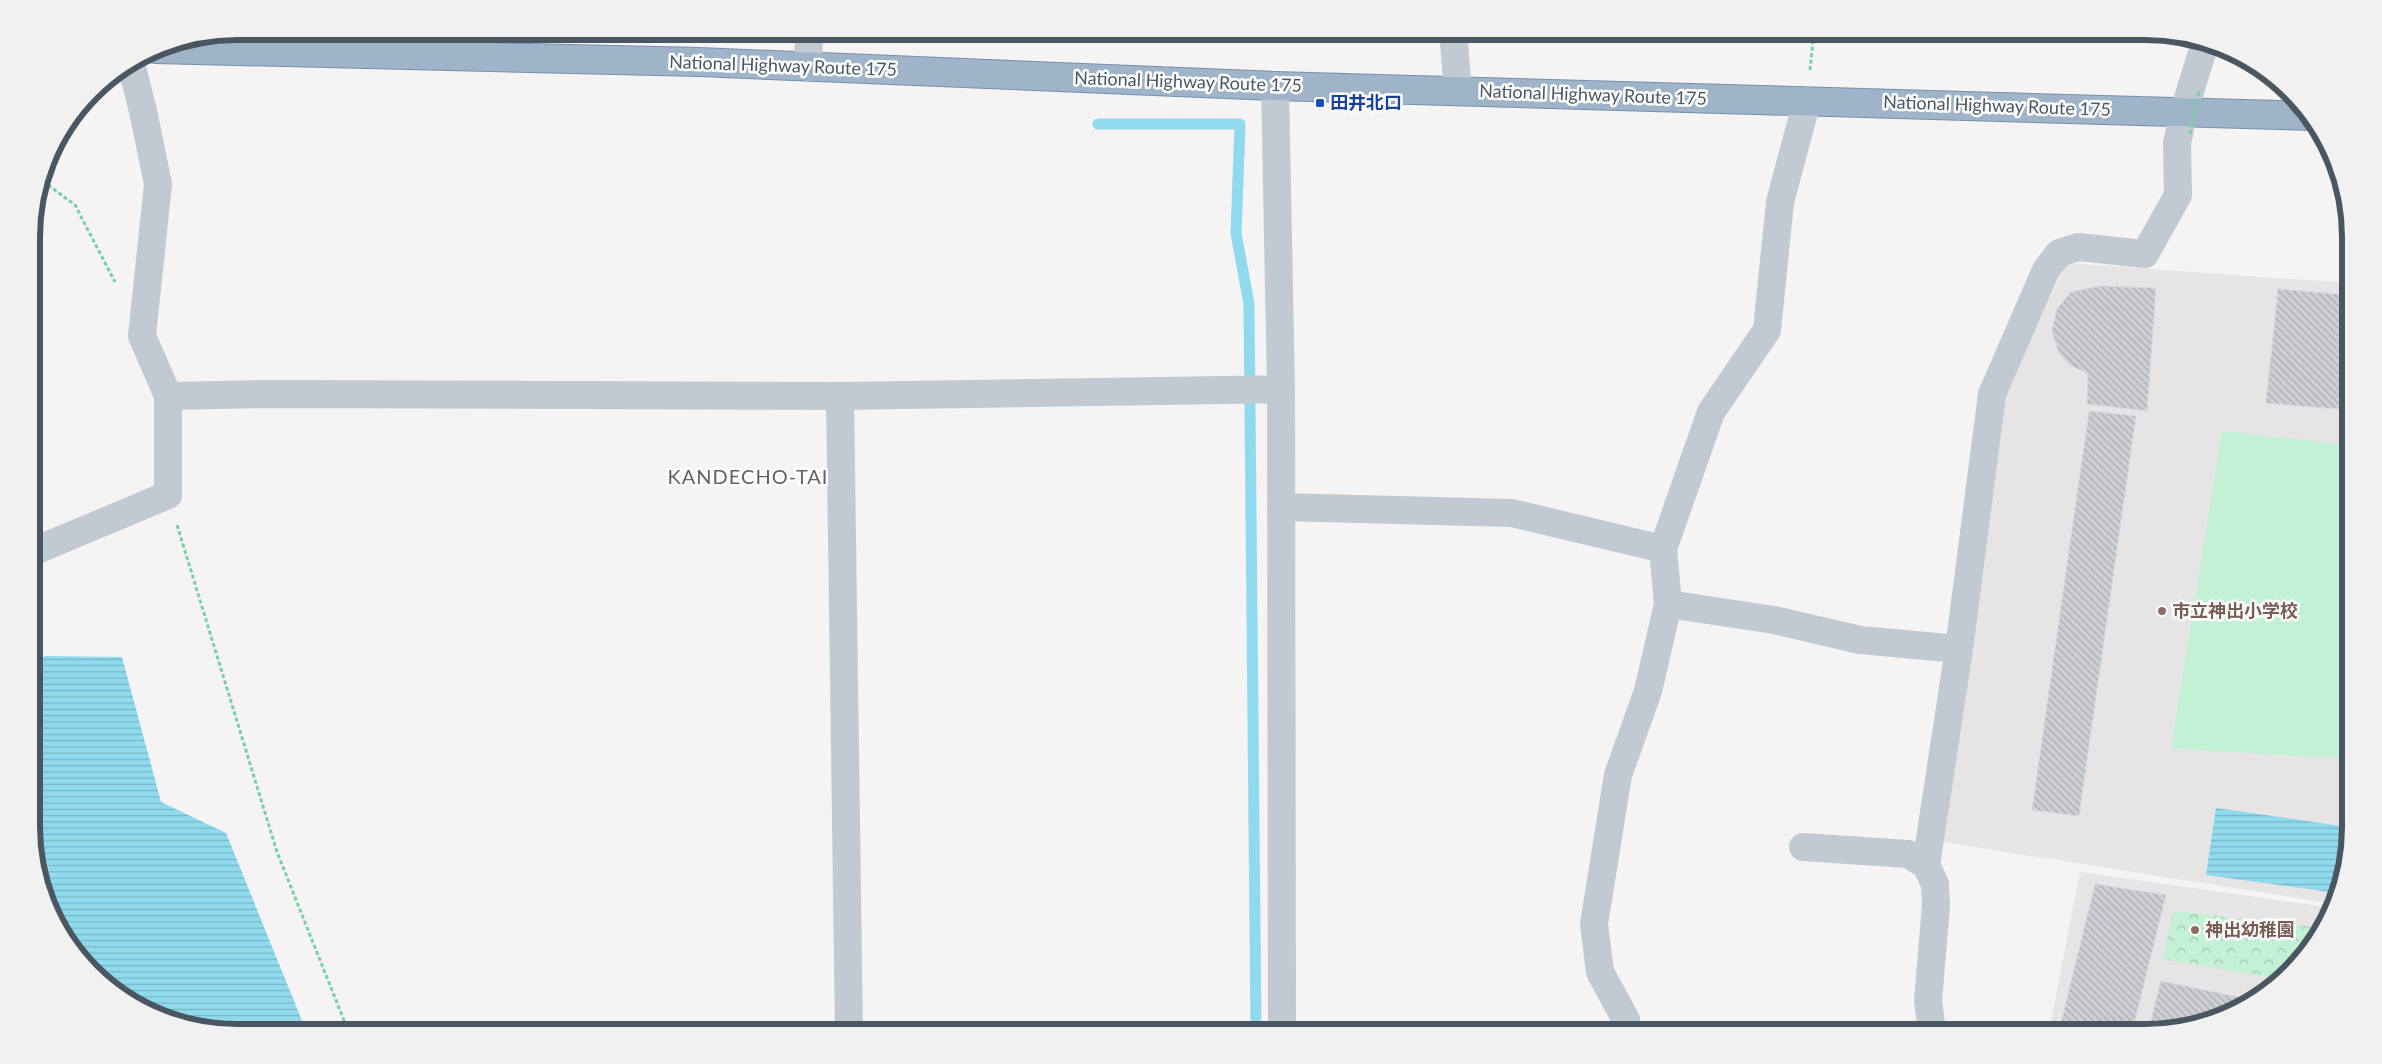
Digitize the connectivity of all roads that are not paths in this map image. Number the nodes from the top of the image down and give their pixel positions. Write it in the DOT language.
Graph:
graph roads {
  1 [pos="809,40"];
  2 [pos="1454,40"];
  3 [pos="2204,49"];
  4 [pos="176,50"];
  5 [pos="808,67"];
  6 [pos="133,69"];
  7 [pos="1275,86"];
  8 [pos="1458,91"];
  9 [pos="1807,101"];
  10 [pos="2191,112"];
  11 [pos="2300,116"];
  12 [pos="1281,389"];
  13 [pos="168,396"];
  14 [pos="840,396"];
  15 [pos="1281,507"];
  16 [pos="40,549"];
  17 [pos="1663,549"];
  18 [pos="1668,604"];
  19 [pos="1959,649"];
  20 [pos="1803,847"];
  21 [pos="1926,865"];
  22 [pos="849,1024"];
  23 [pos="1282,1024"];
  24 [pos="1625,1024"];
  25 [pos="1931,1024"];
  1 -- 5 [label="street"];
  2 -- 8 [label="street"];
  3 -- 10 [label="street"];
  4 -- 5 [label="highway, National Highway Route 175"];
  5 -- 7 [label="highway, National Highway Route 175"];
  6 -- 13 [label="street"];
  7 -- 8 [label="highway, National Highway Route 175"];
  7 -- 12 [label="street"];
  8 -- 9 [label="highway, National Highway Route 175"];
  9 -- 10 [label="highway, National Highway Route 175"];
  9 -- 17 [label="street"];
  10 -- 11 [label="highway, National Highway Route 175"];
  10 -- 19 [label="street"];
  12 -- 14 [label="street"];
  12 -- 15 [label="street"];
  13 -- 14 [label="street"];
  13 -- 16 [label="street"];
  14 -- 22 [label="street"];
  15 -- 17 [label="street"];
  15 -- 23 [label="street"];
  17 -- 18 [label="street"];
  18 -- 19 [label="street"];
  18 -- 24 [label="street"];
  19 -- 21 [label="street"];
  20 -- 21 [label="street"];
  21 -- 25 [label="street"];
}
